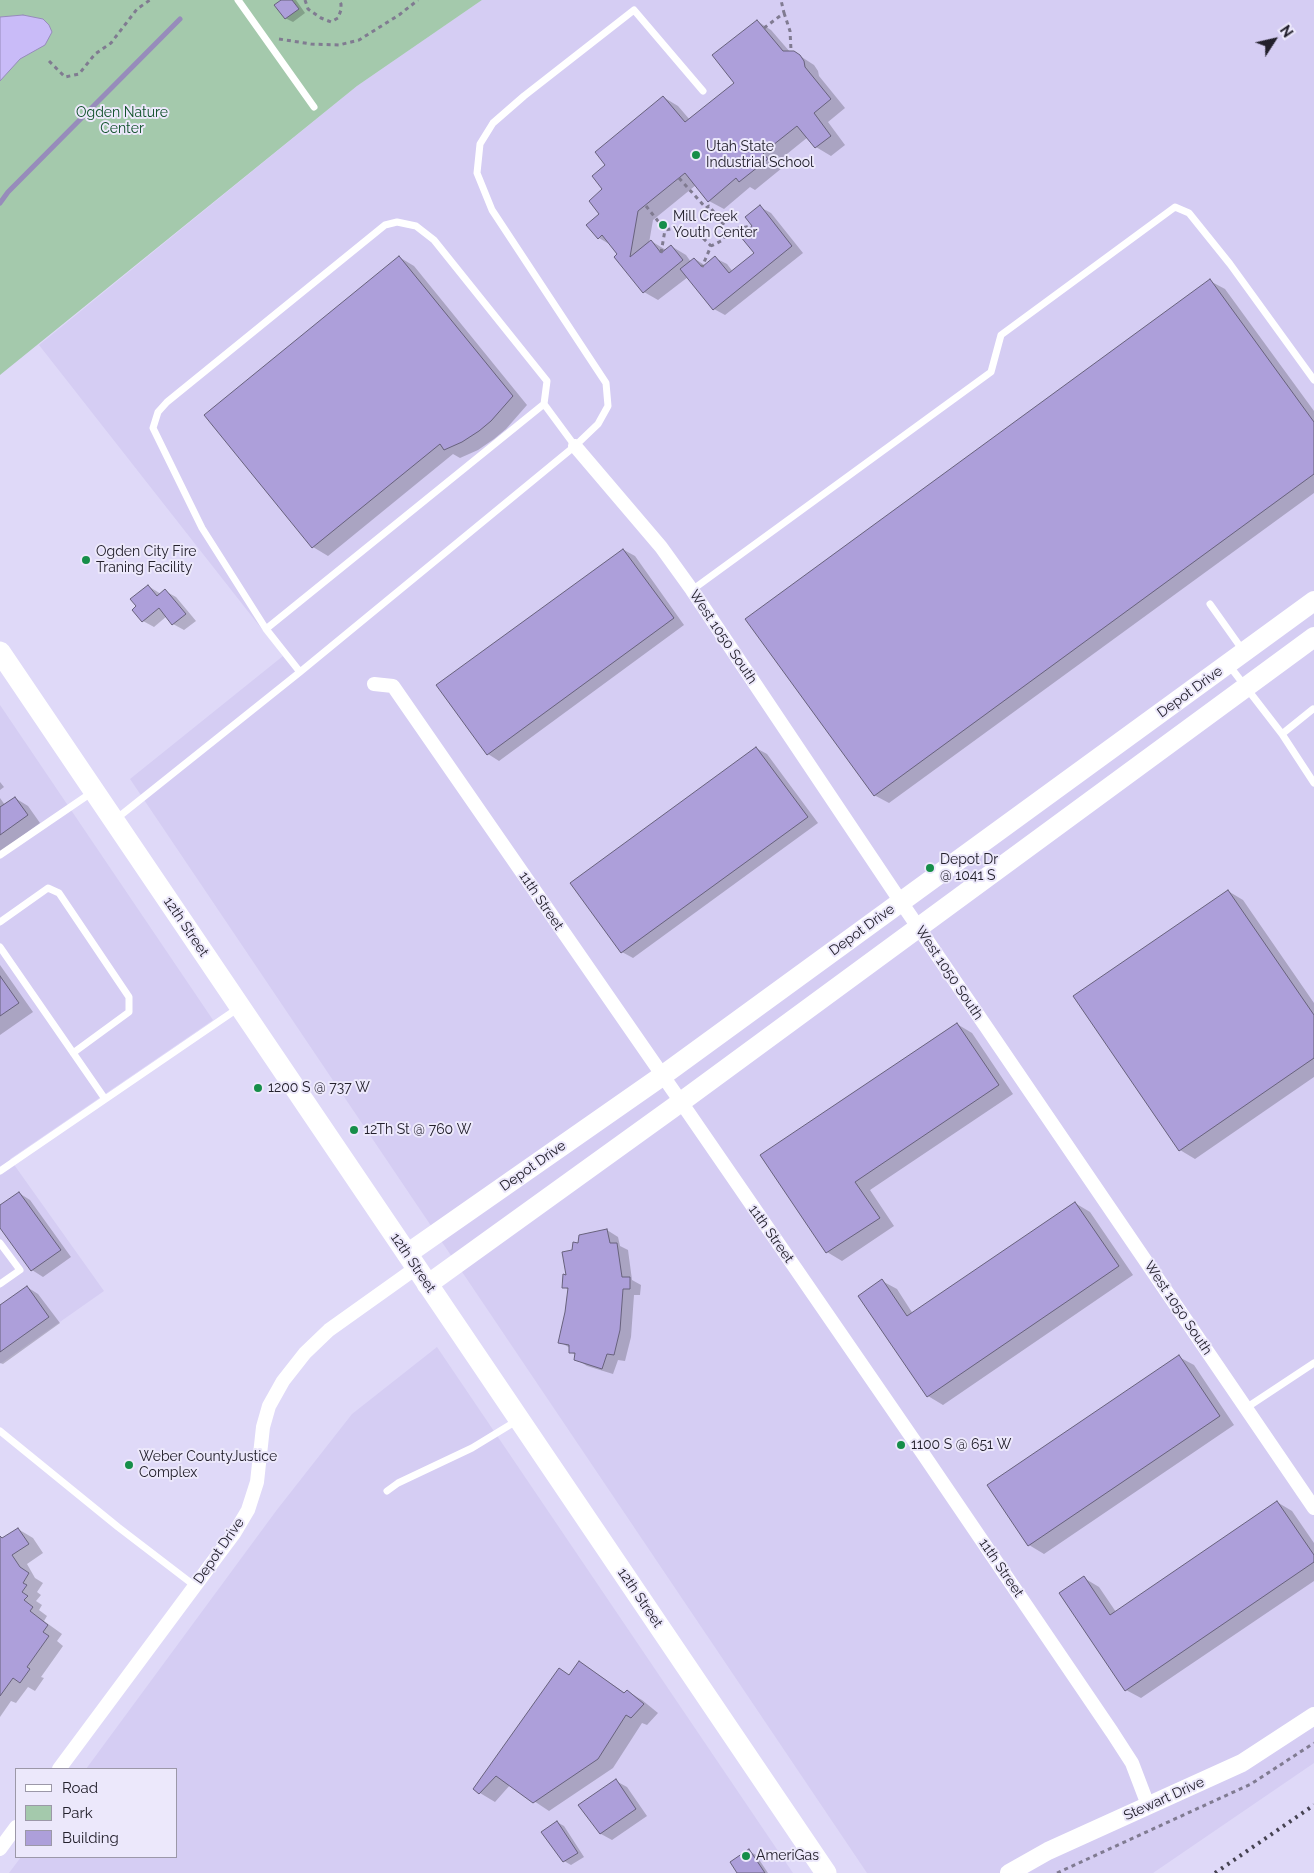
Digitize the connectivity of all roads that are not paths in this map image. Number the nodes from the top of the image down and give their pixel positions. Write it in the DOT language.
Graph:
graph roads {
  1 [pos="238,0"];
  2 [pos="702,91"];
  3 [pos="314,107"];
  4 [pos="1314,380"];
  5 [pos="544,404"];
  6 [pos="576,446"];
  7 [pos="692,590"];
  8 [pos="1314,601"];
  9 [pos="1210,604"];
  10 [pos="266,630"];
  11 [pos="1314,637"];
  12 [pos="0,652"];
  13 [pos="1244,652"];
  14 [pos="1228,664"];
  15 [pos="300,672"];
  16 [pos="374,684"];
  17 [pos="1246,687"];
  18 [pos="1313,710"];
  19 [pos="1282,734"];
  20 [pos="1314,783"];
  21 [pos="94,791"];
  22 [pos="114,821"];
  23 [pos="0,855"];
  24 [pos="901,902"];
  25 [pos="0,922"];
  26 [pos="918,927"];
  27 [pos="0,947"];
  28 [pos="240,1007"];
  29 [pos="72,1053"];
  30 [pos="662,1076"];
  31 [pos="104,1099"];
  32 [pos="681,1102"];
  33 [pos="0,1171"];
  34 [pos="0,1242"];
  35 [pos="417,1269"];
  36 [pos="0,1284"];
  37 [pos="1314,1363"];
  38 [pos="1246,1408"];
  39 [pos="519,1420"];
  40 [pos="0,1432"];
  41 [pos="387,1491"];
  42 [pos="1314,1508"];
  43 [pos="195,1586"];
  44 [pos="1314,1716"];
  45 [pos="60,1768"];
  46 [pos="1148,1805"];
  47 [pos="15,1828"];
  48 [pos="0,1849"];
  49 [pos="826,1873"];
  50 [pos="1009,1873"];
  1 -- 3 [label="lane"];
  2 -- 6 [label="lane"];
  4 -- 7 [label="lane"];
  5 -- 6 [label="lane"];
  5 -- 10 [label="lane"];
  5 -- 10 [label="lane"];
  6 -- 7 [label="street, West 1050 South"];
  6 -- 15 [label="lane"];
  7 -- 24 [label="street, West 1050 South"];
  8 -- 13 [label="main road, Depot Drive"];
  9 -- 13 [label="lane"];
  10 -- 15 [label="lane"];
  11 -- 17 [label="main road, Depot Drive"];
  12 -- 21 [label="main road, 12th Street"];
  13 -- 14 [label="main road, Depot Drive"];
  14 -- 17 [label="lane"];
  14 -- 24 [label="main road, Depot Drive"];
  15 -- 22 [label="lane"];
  16 -- 30 [label="street, 11th Street"];
  17 -- 19 [label="lane"];
  17 -- 26 [label="main road, Depot Drive"];
  18 -- 19 [label="lane"];
  19 -- 20 [label="lane"];
  21 -- 22 [label="main road, 12th Street"];
  21 -- 23 [label="lane"];
  22 -- 28 [label="main road, 12th Street"];
  24 -- 26 [label="street, West 1050 South"];
  24 -- 30 [label="main road, Depot Drive"];
  25 -- 29 [label="lane"];
  26 -- 32 [label="main road, Depot Drive"];
  26 -- 38 [label="street, West 1050 South"];
  27 -- 29 [label="lane"];
  28 -- 31 [label="lane"];
  28 -- 35 [label="main road, 12th Street"];
  29 -- 31 [label="lane"];
  30 -- 32 [label="street, 11th Street"];
  30 -- 35 [label="main road, Depot Drive"];
  31 -- 33 [label="lane"];
  32 -- 35 [label="main road, Depot Drive"];
  32 -- 46 [label="street, 11th Street"];
  34 -- 36 [label="lane"];
  35 -- 39 [label="main road, 12th Street"];
  35 -- 43 [label="street, Depot Drive"];
  37 -- 38 [label="lane"];
  38 -- 42 [label="street, West 1050 South"];
  39 -- 41 [label="lane"];
  39 -- 49 [label="main road, 12th Street"];
  40 -- 43 [label="lane"];
  43 -- 45 [label="street, Depot Drive"];
  44 -- 46 [label="street, Stewart Drive"];
  46 -- 50 [label="street, Stewart Drive"];
  47 -- 48 [label="street"];
}
